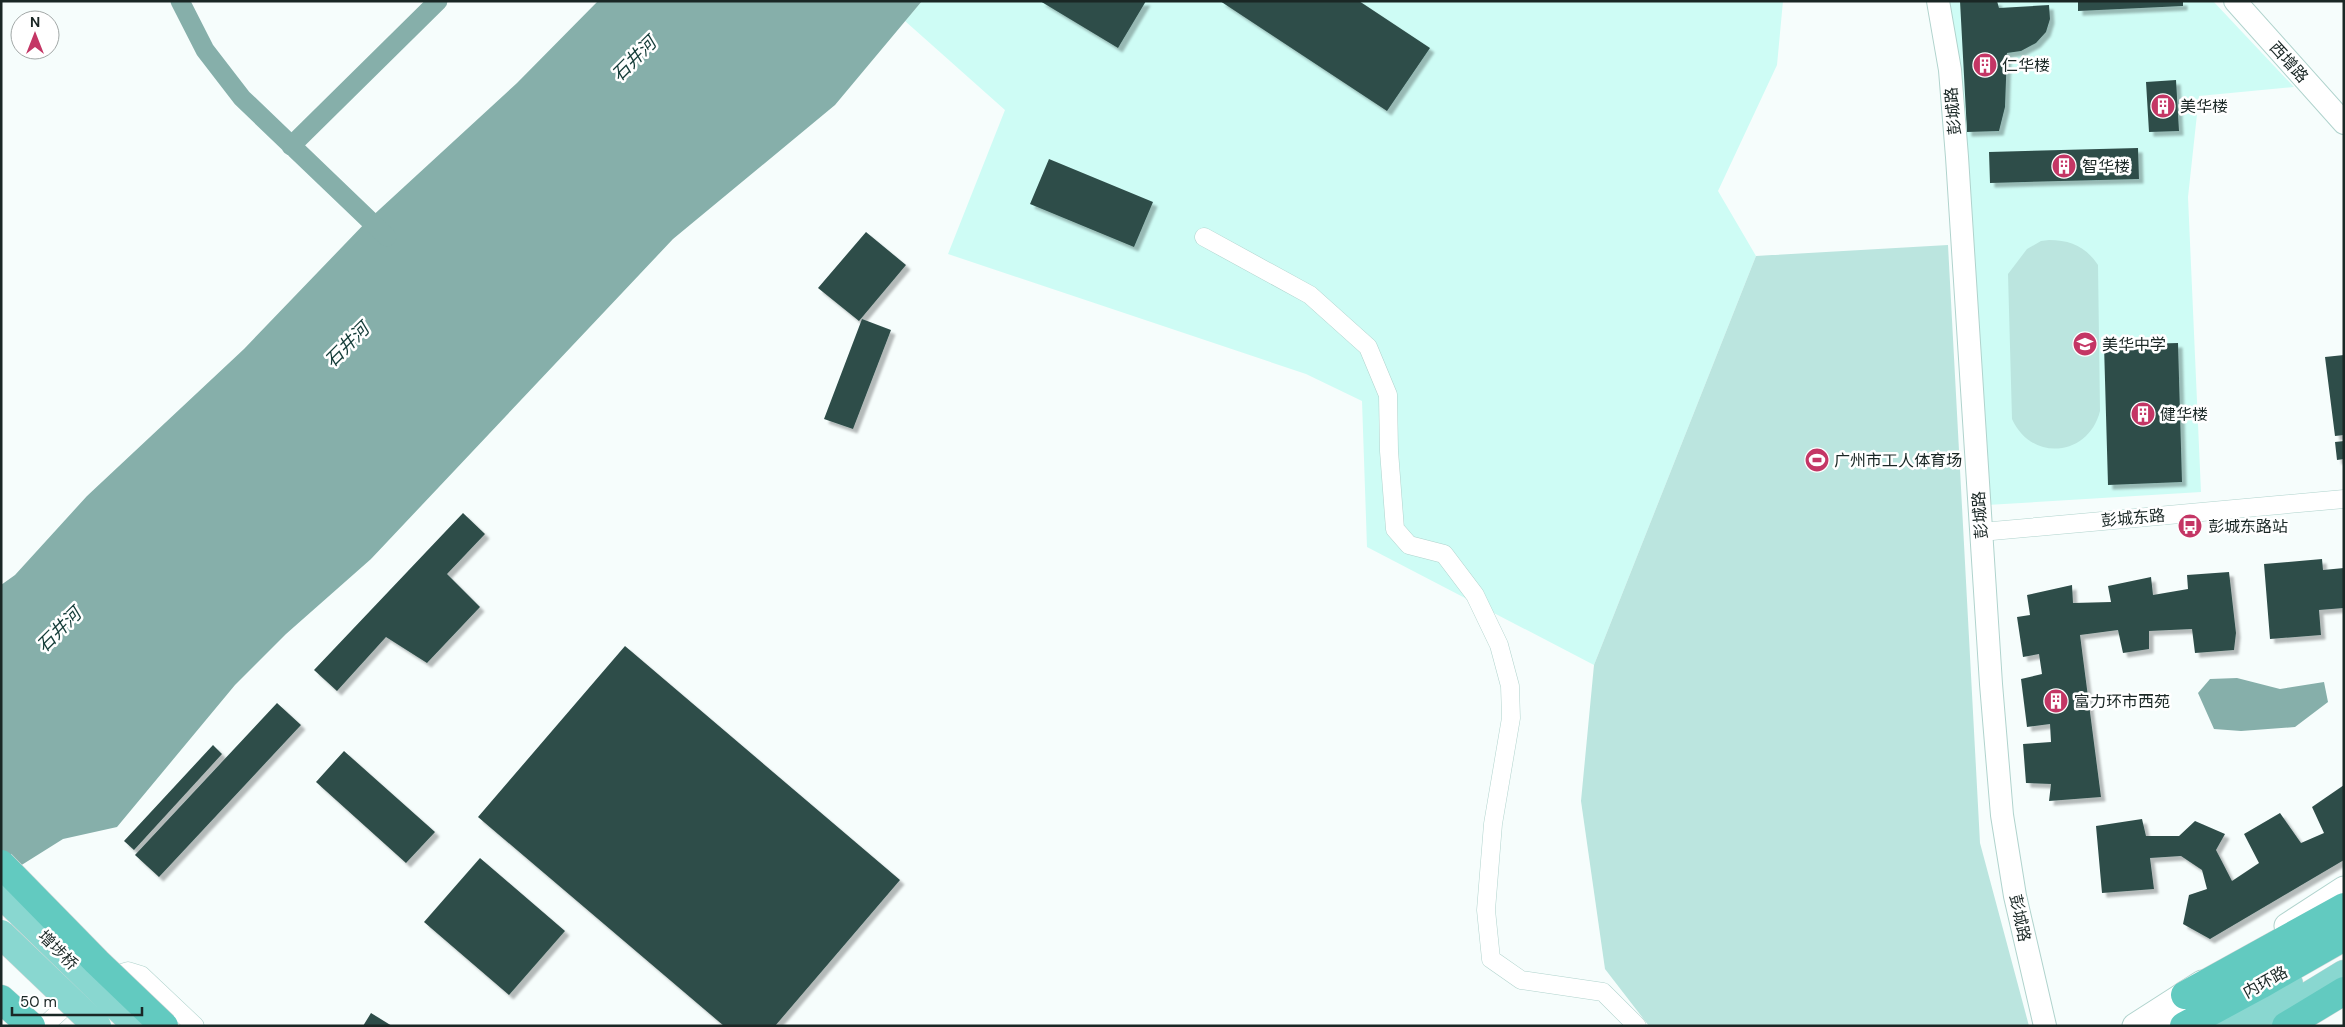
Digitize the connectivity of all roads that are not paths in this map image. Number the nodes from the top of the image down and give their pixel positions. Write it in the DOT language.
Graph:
graph roads {
  1 [pos="1938,1"];
  2 [pos="2235,1"];
  3 [pos="2344,123"];
  4 [pos="1204,237"];
  5 [pos="2344,499"];
  6 [pos="1981,532"];
  7 [pos="1,864"];
  8 [pos="2344,889"];
  9 [pos="1,894"];
  10 [pos="2344,907"];
  11 [pos="2344,922"];
  12 [pos="1,934"];
  13 [pos="2344,937"];
  14 [pos="2344,951"];
  15 [pos="2344,974"];
  16 [pos="2344,991"];
  17 [pos="2185,995"];
  18 [pos="1,998"];
  19 [pos="2344,1006"];
  20 [pos="31,1026"];
  21 [pos="44,1026"];
  22 [pos="97,1026"];
  23 [pos="137,1026"];
  24 [pos="164,1026"];
  25 [pos="195,1026"];
  26 [pos="1637,1026"];
  27 [pos="2045,1026"];
  28 [pos="2135,1026"];
  29 [pos="2157,1026"];
  30 [pos="2184,1026"];
  31 [pos="2215,1026"];
  32 [pos="2259,1026"];
  33 [pos="2286,1026"];
  34 [pos="2312,1026"];
  1 -- 6 [label="street, 彭城路"];
  2 -- 3 [label="street, 西增路"];
  4 -- 26 [label="street"];
  5 -- 6 [label="street, 彭城东路"];
  6 -- 27 [label="street, 彭城路"];
  7 -- 24 [label="highway, bridge"];
  8 -- 17 [label="main road"];
  9 -- 23 [label="main road, 增埗桥, bridge"];
  10 -- 17 [label="highway"];
  11 -- 29 [label="street"];
  12 -- 22 [label="main road, 增埗桥, bridge"];
  13 -- 30 [label="highway, 内环路"];
  14 -- 31 [label="main road"];
  15 -- 32 [label="main road"];
  16 -- 33 [label="highway"];
  17 -- 28 [label="main road"];
  18 -- 20 [label="highway"];
  19 -- 34 [label="main road"];
  21 -- 25 [label="street"];
}
